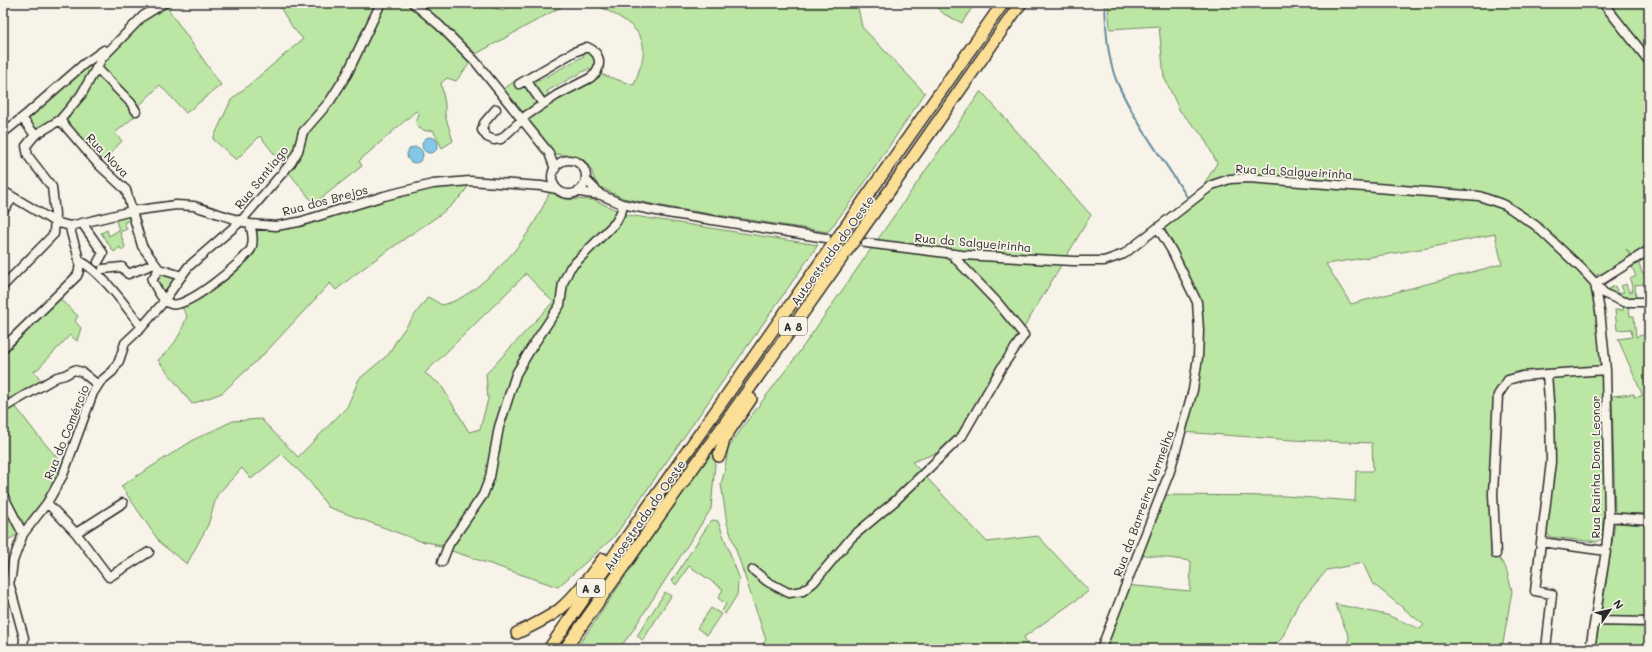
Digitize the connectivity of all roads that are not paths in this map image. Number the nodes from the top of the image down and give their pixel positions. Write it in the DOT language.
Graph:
graph roads {
  1 [pos="164,3"];
  2 [pos="381,3"];
  3 [pos="413,3"];
  4 [pos="1003,3"];
  5 [pos="1020,3"];
  6 [pos="1603,3"];
  7 [pos="119,40"];
  8 [pos="1649,61"];
  9 [pos="96,67"];
  10 [pos="543,104"];
  11 [pos="496,109"];
  12 [pos="136,111"];
  13 [pos="22,118"];
  14 [pos="522,119"];
  15 [pos="60,120"];
  16 [pos="3,133"];
  17 [pos="34,135"];
  18 [pos="549,153"];
  19 [pos="568,160"];
  20 [pos="554,172"];
  21 [pos="586,180"];
  22 [pos="541,186"];
  23 [pos="557,189"];
  24 [pos="3,191"];
  25 [pos="578,192"];
  26 [pos="601,195"];
  27 [pos="13,198"];
  28 [pos="622,204"];
  29 [pos="3,211"];
  30 [pos="132,211"];
  31 [pos="241,221"];
  32 [pos="55,222"];
  33 [pos="82,223"];
  34 [pos="250,224"];
  35 [pos="70,226"];
  36 [pos="1158,228"];
  37 [pos="826,238"];
  38 [pos="866,243"];
  39 [pos="1649,250"];
  40 [pos="952,254"];
  41 [pos="98,262"];
  42 [pos="83,263"];
  43 [pos="156,266"];
  44 [pos="103,269"];
  45 [pos="182,276"];
  46 [pos="101,279"];
  47 [pos="1595,284"];
  48 [pos="3,286"];
  49 [pos="164,300"];
  50 [pos="1649,302"];
  51 [pos="803,312"];
  52 [pos="142,327"];
  53 [pos="3,348"];
  54 [pos="1606,370"];
  55 [pos="1547,374"];
  56 [pos="98,385"];
  57 [pos="3,408"];
  58 [pos="719,456"];
  59 [pos="3,495"];
  60 [pos="48,503"];
  61 [pos="123,503"];
  62 [pos="1609,517"];
  63 [pos="1649,520"];
  64 [pos="634,527"];
  65 [pos="76,533"];
  66 [pos="23,534"];
  67 [pos="1540,542"];
  68 [pos="1606,551"];
  69 [pos="149,552"];
  70 [pos="1496,554"];
  71 [pos="442,562"];
  72 [pos="753,570"];
  73 [pos="9,582"];
  74 [pos="3,600"];
  75 [pos="1595,621"];
  76 [pos="1649,622"];
  77 [pos="517,633"];
  78 [pos="23,649"];
  79 [pos="549,649"];
  80 [pos="566,649"];
  81 [pos="1101,649"];
  82 [pos="1546,649"];
  83 [pos="1590,649"];
  1 -- 7 [label="street"];
  2 -- 31 [label="street, Rua Santiago"];
  3 -- 14 [label="street"];
  4 -- 64 [label="highway, Autoestrada do Oeste / A 8"];
  5 -- 51 [label="highway, Autoestrada do Oeste / A 8"];
  6 -- 8 [label="street"];
  7 -- 9 [label="street"];
  7 -- 13 [label="street"];
  9 -- 12 [label="street"];
  9 -- 15 [label="street"];
  10 -- 10 [label="street"];
  10 -- 14 [label="street"];
  11 -- 14 [label="street"];
  13 -- 16 [label="street"];
  13 -- 17 [label="street"];
  14 -- 18 [label="street"];
  15 -- 17 [label="street"];
  15 -- 30 [label="street, Rua Nova"];
  17 -- 32 [label="street"];
  18 -- 19 [label="street"];
  18 -- 20 [label="street"];
  19 -- 20 [label="street"];
  19 -- 21 [label="street"];
  20 -- 22 [label="street"];
  20 -- 23 [label="street"];
  21 -- 25 [label="street"];
  21 -- 26 [label="street"];
  22 -- 23 [label="street, Rua dos Brejos"];
  22 -- 34 [label="street, Rua dos Brejos"];
  23 -- 25 [label="street"];
  24 -- 27 [label="street"];
  25 -- 26 [label="street"];
  26 -- 28 [label="street"];
  27 -- 29 [label="street"];
  27 -- 32 [label="street"];
  28 -- 37 [label="street"];
  28 -- 71 [label="street"];
  30 -- 31 [label="street, Rua dos Brejos"];
  30 -- 33 [label="street, Rua dos Brejos"];
  30 -- 43 [label="street, Rua Nova"];
  31 -- 34 [label="street, Rua dos Brejos"];
  31 -- 45 [label="street, Rua do Comércio"];
  32 -- 35 [label="street"];
  32 -- 48 [label="street"];
  33 -- 35 [label="street, Rua dos Brejos"];
  33 -- 41 [label="street"];
  34 -- 49 [label="street"];
  35 -- 42 [label="street"];
  36 -- 40 [label="street, Rua da Salgueirinha"];
  36 -- 47 [label="street, Rua da Salgueirinha"];
  36 -- 81 [label="street, Rua da Barreira Vermelha"];
  38 -- 40 [label="street, Rua da Salgueirinha"];
  39 -- 47 [label="street"];
  40 -- 72 [label="street"];
  41 -- 42 [label="street"];
  41 -- 44 [label="street"];
  42 -- 46 [label="street"];
  42 -- 53 [label="street"];
  43 -- 44 [label="street"];
  43 -- 45 [label="street"];
  43 -- 49 [label="street"];
  44 -- 46 [label="street"];
  45 -- 49 [label="street, Rua do Comércio"];
  46 -- 52 [label="street"];
  47 -- 50 [label="street, Rua da Salgueirinha"];
  47 -- 54 [label="street, Rua Rainha Dona Leonor"];
  49 -- 52 [label="street, Rua do Comércio"];
  51 -- 58 [label="highway"];
  51 -- 80 [label="highway, Autoestrada do Oeste / A 8"];
  52 -- 56 [label="street, Rua do Comércio"];
  54 -- 55 [label="street"];
  54 -- 62 [label="street, Rua Rainha Dona Leonor"];
  55 -- 67 [label="street"];
  55 -- 70 [label="street"];
  56 -- 57 [label="street"];
  56 -- 60 [label="street, Rua do Comércio"];
  59 -- 66 [label="street"];
  60 -- 65 [label="street"];
  60 -- 66 [label="street, Rua do Comércio"];
  61 -- 65 [label="street"];
  62 -- 63 [label="street"];
  62 -- 68 [label="street, Rua Rainha Dona Leonor"];
  64 -- 77 [label="highway"];
  64 -- 79 [label="highway, Autoestrada do Oeste / A 8"];
  65 -- 69 [label="street"];
  66 -- 73 [label="street, Rua do Comércio"];
  67 -- 68 [label="street"];
  67 -- 82 [label="street"];
  68 -- 75 [label="street, Rua Rainha Dona Leonor"];
  73 -- 74 [label="street, Rua do Comércio"];
  73 -- 78 [label="street"];
  75 -- 76 [label="street"];
  75 -- 83 [label="street, Rua Rainha Dona Leonor"];
}
